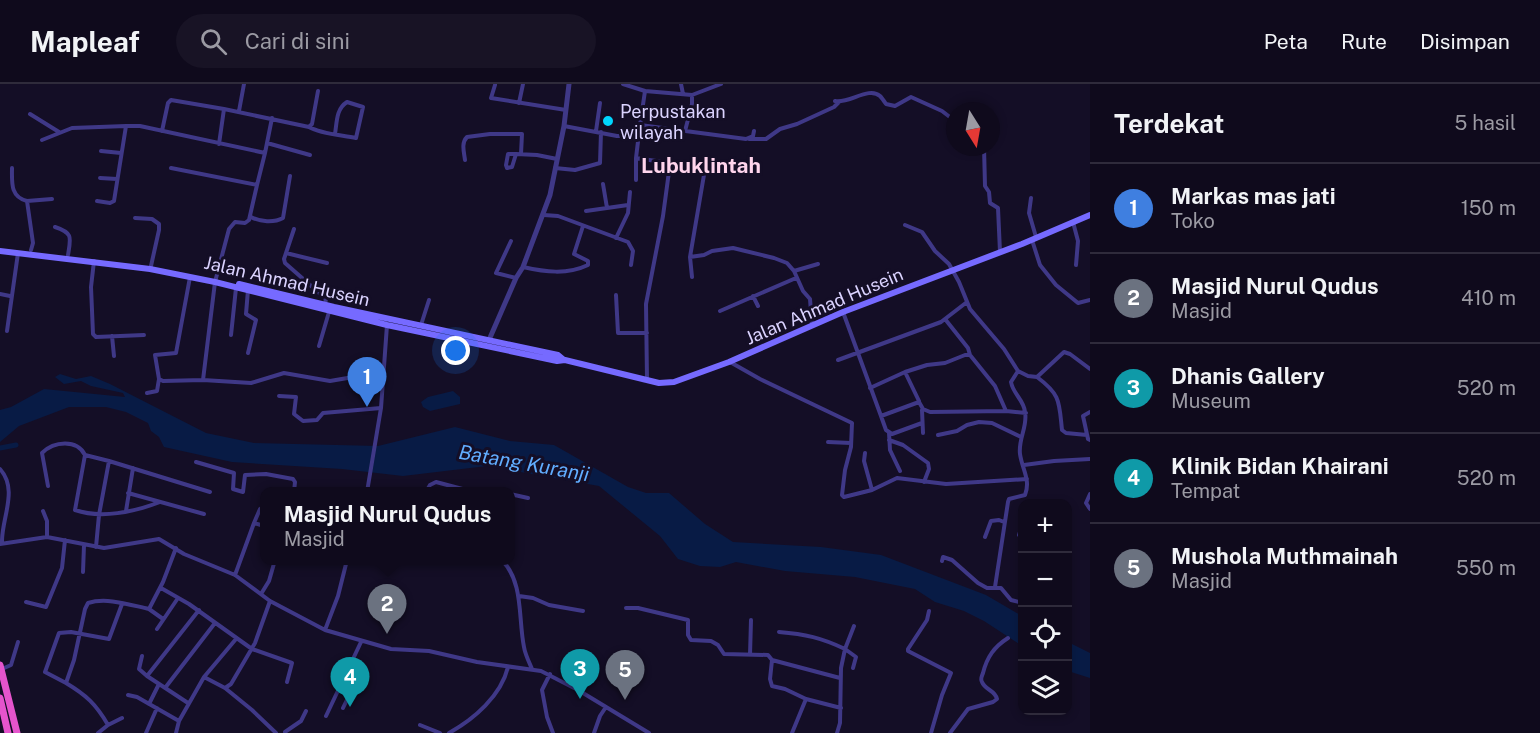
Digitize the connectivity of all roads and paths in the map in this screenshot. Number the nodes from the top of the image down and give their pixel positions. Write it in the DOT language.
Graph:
graph roads {
  1 [pos="244,84"];
  2 [pos="523,84"];
  3 [pos="569,84"];
  4 [pos="623,84"];
  5 [pos="681,84"];
  6 [pos="721,84"];
  7 [pos="495,86"];
  8 [pos="318,91"];
  9 [pos="645,91"];
  10 [pos="683,93"];
  11 [pos="692,95"];
  12 [pos="519,103"];
  13 [pos="600,103"];
  14 [pos="224,109"];
  15 [pos="566,110"];
  16 [pos="239,111"];
  17 [pos="30,114"];
  18 [pos="946,114"];
  19 [pos="272,118"];
  20 [pos="640,125"];
  21 [pos="126,126"];
  22 [pos="564,126"];
  23 [pos="309,127"];
  24 [pos="754,130"];
  25 [pos="162,131"];
  26 [pos="685,131"];
  27 [pos="60,132"];
  28 [pos="598,132"];
  29 [pos="335,134"];
  30 [pos="638,136"];
  31 [pos="748,139"];
  32 [pos="42,140"];
  33 [pos="267,143"];
  34 [pos="219,144"];
  35 [pos="101,151"];
  36 [pos="122,153"];
  37 [pos="265,153"];
  38 [pos="310,155"];
  39 [pos="984,156"];
  40 [pos="636,158"];
  41 [pos="557,159"];
  42 [pos="465,160"];
  43 [pos="670,164"];
  44 [pos="12,168"];
  45 [pos="171,168"];
  46 [pos="555,168"];
  47 [pos="705,169"];
  48 [pos="737,173"];
  49 [pos="290,176"];
  50 [pos="100,178"];
  51 [pos="117,179"];
  52 [pos="636,180"];
  53 [pos="603,184"];
  54 [pos="257,185"];
  55 [pos="630,192"];
  56 [pos="1031,198"];
  57 [pos="51,199"];
  58 [pos="27,201"];
  59 [pos="97,201"];
  60 [pos="628,205"];
  61 [pos="607,208"];
  62 [pos="586,211"];
  63 [pos="543,214"];
  64 [pos="1090,215"];
  65 [pos="251,217"];
  66 [pos="135,218"];
  67 [pos="1073,222"];
  68 [pos="905,225"];
  69 [pos="583,226"];
  70 [pos="56,227"];
  71 [pos="294,229"];
  72 [pos="616,238"];
  73 [pos="1034,238"];
  74 [pos="511,242"];
  75 [pos="0,249"];
  76 [pos="31,250"];
  77 [pos="1000,252"];
  78 [pos="18,253"];
  79 [pos="286,253"];
  80 [pos="68,255"];
  81 [pos="690,257"];
  82 [pos="94,261"];
  83 [pos="327,263"];
  84 [pos="818,264"];
  85 [pos="631,265"];
  86 [pos="1076,265"];
  87 [pos="151,266"];
  88 [pos="523,267"];
  89 [pos="953,270"];
  90 [pos="794,271"];
  91 [pos="190,277"];
  92 [pos="692,277"];
  93 [pos="516,278"];
  94 [pos="796,278"];
  95 [pos="216,281"];
  96 [pos="236,287"];
  97 [pos="248,291"];
  98 [pos="0,294"];
  99 [pos="616,295"];
  100 [pos="10,296"];
  101 [pos="753,296"];
  102 [pos="429,300"];
  103 [pos="1090,300"];
  104 [pos="967,302"];
  105 [pos="325,304"];
  106 [pos="758,306"];
  107 [pos="720,311"];
  108 [pos="329,312"];
  109 [pos="843,312"];
  110 [pos="945,318"];
  111 [pos="387,325"];
  112 [pos="812,326"];
  113 [pos="424,329"];
  114 [pos="6,331"];
  115 [pos="647,333"];
  116 [pos="144,335"];
  117 [pos="231,335"];
  118 [pos="112,336"];
  119 [pos="489,340"];
  120 [pos="319,346"];
  121 [pos="248,353"];
  122 [pos="857,353"];
  123 [pos="970,355"];
  124 [pos="114,356"];
  125 [pos="565,360"];
  126 [pos="838,360"];
  127 [pos="729,362"];
  128 [pos="1090,369"];
  129 [pos="1018,371"];
  130 [pos="904,372"];
  131 [pos="384,375"];
  132 [pos="1037,377"];
  133 [pos="159,379"];
  134 [pos="203,380"];
  135 [pos="646,380"];
  136 [pos="870,388"];
  137 [pos="147,393"];
  138 [pos="279,396"];
  139 [pos="919,402"];
  140 [pos="381,408"];
  141 [pos="923,409"];
  142 [pos="1006,411"];
  143 [pos="1026,412"];
  144 [pos="1090,412"];
  145 [pos="881,416"];
  146 [pos="922,423"];
  147 [pos="889,433"];
  148 [pos="923,433"];
  149 [pos="938,435"];
  150 [pos="1087,435"];
  151 [pos="1021,436"];
  152 [pos="1090,440"];
  153 [pos="889,441"];
  154 [pos="828,442"];
  155 [pos="851,443"];
  156 [pos="865,453"];
  157 [pos="85,455"];
  158 [pos="1090,459"];
  159 [pos="109,461"];
  160 [pos="196,462"];
  161 [pos="1024,465"];
  162 [pos="133,468"];
  163 [pos="0,469"];
  164 [pos="900,471"];
  165 [pos="234,473"];
  166 [pos="245,475"];
  167 [pos="1027,479"];
  168 [pos="924,482"];
  169 [pos="48,486"];
  170 [pos="294,487"];
  171 [pos="368,487"];
  172 [pos="428,487"];
  173 [pos="455,487"];
  174 [pos="872,490"];
  175 [pos="210,492"];
  176 [pos="128,493"];
  177 [pos="1090,494"];
  178 [pos="515,495"];
  179 [pos="1023,497"];
  180 [pos="528,498"];
  181 [pos="160,502"];
  182 [pos="260,509"];
  183 [pos="1090,509"];
  184 [pos="43,511"];
  185 [pos="126,511"];
  186 [pos="204,514"];
  187 [pos="99,516"];
  188 [pos="1004,522"];
  189 [pos="254,523"];
  190 [pos="260,525"];
  191 [pos="47,537"];
  192 [pos="985,537"];
  193 [pos="65,540"];
  194 [pos="1,543"];
  195 [pos="84,545"];
  196 [pos="96,547"];
  197 [pos="176,548"];
  198 [pos="942,561"];
  199 [pos="274,565"];
  200 [pos="346,565"];
  201 [pos="506,565"];
  202 [pos="83,572"];
  203 [pos="235,575"];
  204 [pos="996,587"];
  205 [pos="161,588"];
  206 [pos="261,594"];
  207 [pos="519,596"];
  208 [pos="178,598"];
  209 [pos="270,601"];
  210 [pos="26,602"];
  211 [pos="1018,602"];
  212 [pos="122,604"];
  213 [pos="626,608"];
  214 [pos="149,609"];
  215 [pos="199,610"];
  216 [pos="584,611"];
  217 [pos="929,611"];
  218 [pos="164,619"];
  219 [pos="751,620"];
  220 [pos="215,623"];
  221 [pos="854,626"];
  222 [pos="157,629"];
  223 [pos="325,630"];
  224 [pos="779,632"];
  225 [pos="80,634"];
  226 [pos="1008,638"];
  227 [pos="236,639"];
  228 [pos="18,642"];
  229 [pos="361,642"];
  230 [pos="252,649"];
  231 [pos="845,649"];
  232 [pos="750,655"];
  233 [pos="142,656"];
  234 [pos="772,660"];
  235 [pos="1,667"];
  236 [pos="350,667"];
  237 [pos="508,668"];
  238 [pos="853,668"];
  239 [pos="532,669"];
  240 [pos="550,674"];
  241 [pos="147,676"];
  242 [pos="204,677"];
  243 [pos="840,678"];
  244 [pos="287,682"];
  245 [pos="66,683"];
  246 [pos="159,684"];
  247 [pos="165,688"];
  248 [pos="225,688"];
  249 [pos="128,695"];
  250 [pos="0,698"];
  251 [pos="806,699"];
  252 [pos="188,703"];
  253 [pos="149,704"];
  254 [pos="606,707"];
  255 [pos="157,708"];
  256 [pos="343,708"];
  257 [pos="841,708"];
  258 [pos="306,711"];
  259 [pos="326,716"];
  260 [pos="122,718"];
  261 [pos="14,720"];
  262 [pos="179,721"];
  263 [pos="6,723"];
  264 [pos="108,725"];
  265 [pos="420,725"];
  266 [pos="8,733"];
  267 [pos="17,733"];
  268 [pos="98,733"];
  269 [pos="146,733"];
  270 [pos="176,733"];
  271 [pos="277,733"];
  272 [pos="285,733"];
  273 [pos="441,733"];
  274 [pos="450,733"];
  275 [pos="553,733"];
  276 [pos="594,733"];
  277 [pos="649,733"];
  278 [pos="792,733"];
  279 [pos="837,733"];
  280 [pos="931,733"];
  281 [pos="950,733"];
  1 -- 16 [label="street"];
  2 -- 12 [label="street"];
  3 -- 15 [label="street"];
  4 -- 9 [label="street"];
  5 -- 10 [label="street"];
  6 -- 11 [label="street"];
  7 -- 12 [label="street"];
  8 -- 23 [label="street"];
  9 -- 10 [label="street"];
  9 -- 20 [label="street"];
  10 -- 11 [label="street"];
  11 -- 26 [label="street"];
  12 -- 15 [label="street"];
  13 -- 28 [label="street"];
  14 -- 16 [label="street"];
  14 -- 25 [label="street"];
  14 -- 34 [label="street"];
  15 -- 22 [label="street"];
  16 -- 19 [label="street"];
  17 -- 27 [label="street"];
  18 -- 31 [label="street"];
  19 -- 23 [label="street"];
  19 -- 33 [label="street"];
  20 -- 26 [label="street"];
  20 -- 30 [label="street"];
  21 -- 25 [label="street"];
  21 -- 27 [label="street"];
  21 -- 36 [label="street"];
  22 -- 28 [label="street"];
  22 -- 41 [label="street"];
  23 -- 29 [label="street"];
  24 -- 31 [label="street"];
  25 -- 34 [label="street"];
  26 -- 31 [label="street"];
  27 -- 32 [label="street"];
  28 -- 30 [label="street"];
  28 -- 46 [label="street"];
  29 -- 29 [label="street"];
  30 -- 40 [label="street"];
  33 -- 37 [label="street"];
  33 -- 38 [label="street"];
  34 -- 37 [label="street"];
  35 -- 36 [label="street"];
  36 -- 51 [label="street"];
  37 -- 54 [label="street"];
  39 -- 77 [label="street"];
  40 -- 43 [label="street"];
  40 -- 52 [label="street"];
  41 -- 42 [label="street"];
  41 -- 46 [label="street"];
  43 -- 47 [label="street"];
  43 -- 115 [label="street"];
  44 -- 58 [label="street"];
  45 -- 54 [label="street"];
  46 -- 63 [label="street"];
  47 -- 48 [label="street"];
  47 -- 81 [label="street"];
  49 -- 65 [label="street"];
  50 -- 51 [label="street"];
  51 -- 59 [label="street"];
  53 -- 61 [label="street"];
  54 -- 65 [label="street"];
  55 -- 60 [label="street"];
  56 -- 73 [label="street"];
  57 -- 58 [label="street"];
  58 -- 76 [label="street"];
  60 -- 61 [label="street"];
  60 -- 72 [label="street"];
  61 -- 62 [label="street"];
  63 -- 69 [label="street"];
  63 -- 88 [label="street"];
  64 -- 67 [label="main road, Jalan Ahmad Husein"];
  65 -- 95 [label="street"];
  66 -- 87 [label="street"];
  67 -- 73 [label="main road, Jalan Ahmad Husein"];
  67 -- 86 [label="street"];
  68 -- 89 [label="street"];
  69 -- 72 [label="street"];
  69 -- 88 [label="street"];
  70 -- 80 [label="street"];
  71 -- 79 [label="street"];
  72 -- 85 [label="street"];
  73 -- 77 [label="main road, Jalan Ahmad Husein"];
  73 -- 103 [label="street"];
  74 -- 93 [label="street"];
  75 -- 76 [label="main road, Jalan Ahmad Husein"];
  75 -- 78 [label="main road, Jalan Ahmad Husein"];
  76 -- 80 [label="main road, Jalan Ahmad Husein"];
  77 -- 89 [label="main road, Jalan Ahmad Husein"];
  78 -- 82 [label="main road, Jalan Ahmad Husein"];
  78 -- 100 [label="street"];
  79 -- 83 [label="street"];
  79 -- 105 [label="street"];
  80 -- 87 [label="main road, Jalan Ahmad Husein"];
  81 -- 90 [label="street"];
  81 -- 92 [label="street"];
  82 -- 91 [label="main road, Jalan Ahmad Husein"];
  82 -- 118 [label="street"];
  84 -- 90 [label="street"];
  87 -- 95 [label="main road, Jalan Ahmad Husein"];
  88 -- 93 [label="street"];
  89 -- 104 [label="street"];
  89 -- 109 [label="main road, Jalan Ahmad Husein"];
  90 -- 94 [label="street"];
  91 -- 95 [label="main road, Jalan Ahmad Husein"];
  91 -- 133 [label="street"];
  93 -- 119 [label="street"];
  94 -- 101 [label="street"];
  94 -- 112 [label="street"];
  95 -- 96 [label="main road, Jalan Ahmad Husein"];
  95 -- 105 [label="main road, Jalan Ahmad Husein"];
  95 -- 134 [label="street"];
  96 -- 97 [label="main road, Jalan Ahmad Husein"];
  96 -- 117 [label="street"];
  97 -- 108 [label="main road, Jalan Ahmad Husein"];
  97 -- 121 [label="street"];
  98 -- 100 [label="street"];
  99 -- 115 [label="street"];
  100 -- 114 [label="street"];
  101 -- 106 [label="street"];
  101 -- 107 [label="street"];
  102 -- 113 [label="street"];
  104 -- 110 [label="street"];
  104 -- 129 [label="street"];
  105 -- 113 [label="main road, Jalan Ahmad Husein"];
  108 -- 111 [label="main road, Jalan Ahmad Husein"];
  108 -- 120 [label="street"];
  109 -- 112 [label="main road, Jalan Ahmad Husein"];
  109 -- 122 [label="street"];
  110 -- 122 [label="street"];
  110 -- 123 [label="street"];
  111 -- 113 [label="main road, Jalan Ahmad Husein"];
  111 -- 131 [label="street"];
  112 -- 127 [label="main road, Jalan Ahmad Husein"];
  113 -- 119 [label="main road, Jalan Ahmad Husein"];
  113 -- 125 [label="main road, Jalan Ahmad Husein"];
  115 -- 135 [label="street"];
  116 -- 118 [label="street"];
  118 -- 124 [label="street"];
  119 -- 125 [label="main road, Jalan Ahmad Husein"];
  122 -- 126 [label="street"];
  122 -- 136 [label="street"];
  123 -- 130 [label="street"];
  123 -- 142 [label="street"];
  125 -- 135 [label="main road, Jalan Ahmad Husein"];
  127 -- 135 [label="main road, Jalan Ahmad Husein"];
  127 -- 155 [label="street"];
  128 -- 132 [label="street"];
  129 -- 132 [label="street"];
  129 -- 143 [label="street"];
  130 -- 136 [label="street"];
  130 -- 139 [label="street"];
  131 -- 134 [label="street"];
  131 -- 140 [label="street"];
  132 -- 150 [label="street"];
  133 -- 134 [label="street"];
  133 -- 137 [label="street"];
  136 -- 145 [label="street"];
  138 -- 140 [label="street"];
  139 -- 141 [label="street"];
  139 -- 145 [label="street"];
  140 -- 171 [label="street"];
  141 -- 142 [label="street"];
  141 -- 146 [label="street"];
  142 -- 143 [label="street"];
  143 -- 151 [label="street"];
  144 -- 150 [label="street"];
  145 -- 147 [label="street"];
  146 -- 147 [label="street"];
  146 -- 148 [label="street"];
  147 -- 153 [label="street"];
  149 -- 151 [label="street"];
  150 -- 152 [label="street"];
  151 -- 161 [label="street"];
  153 -- 164 [label="street"];
  153 -- 168 [label="street"];
  154 -- 155 [label="street"];
  155 -- 174 [label="street"];
  156 -- 174 [label="street"];
  157 -- 159 [label="street"];
  157 -- 169 [label="street"];
  157 -- 187 [label="street"];
  158 -- 161 [label="street"];
  159 -- 162 [label="street"];
  159 -- 187 [label="street"];
  160 -- 165 [label="street"];
  161 -- 167 [label="street"];
  162 -- 175 [label="street"];
  162 -- 176 [label="street"];
  163 -- 194 [label="street"];
  165 -- 166 [label="street"];
  165 -- 166 [label="street"];
  166 -- 170 [label="street"];
  167 -- 168 [label="street"];
  167 -- 179 [label="street"];
  168 -- 174 [label="street"];
  172 -- 173 [label="street"];
  176 -- 181 [label="street"];
  176 -- 185 [label="street"];
  177 -- 183 [label="street"];
  178 -- 180 [label="street"];
  179 -- 188 [label="street"];
  181 -- 185 [label="street"];
  181 -- 186 [label="street"];
  182 -- 189 [label="street"];
  184 -- 191 [label="street"];
  185 -- 187 [label="street"];
  187 -- 196 [label="street"];
  188 -- 192 [label="street"];
  188 -- 204 [label="street"];
  189 -- 190 [label="street"];
  189 -- 203 [label="street"];
  191 -- 193 [label="street"];
  191 -- 194 [label="street"];
  193 -- 195 [label="street"];
  193 -- 210 [label="street"];
  195 -- 196 [label="street"];
  195 -- 202 [label="street"];
  196 -- 197 [label="street"];
  197 -- 203 [label="street"];
  197 -- 205 [label="street"];
  198 -- 204 [label="street"];
  199 -- 206 [label="street"];
  200 -- 223 [label="street"];
  201 -- 207 [label="street"];
  203 -- 206 [label="street"];
  204 -- 211 [label="street"];
  205 -- 208 [label="street"];
  205 -- 214 [label="street"];
  206 -- 209 [label="street"];
  207 -- 216 [label="street"];
  207 -- 239 [label="street"];
  208 -- 215 [label="street"];
  208 -- 218 [label="street"];
  209 -- 223 [label="street"];
  209 -- 230 [label="street"];
  212 -- 214 [label="street"];
  212 -- 225 [label="street"];
  212 -- 225 [label="street"];
  213 -- 232 [label="street"];
  214 -- 218 [label="street"];
  215 -- 220 [label="street"];
  215 -- 241 [label="street"];
  217 -- 280 [label="street"];
  218 -- 222 [label="street"];
  219 -- 232 [label="street"];
  220 -- 227 [label="street"];
  220 -- 247 [label="street"];
  221 -- 231 [label="street"];
  223 -- 229 [label="street"];
  224 -- 231 [label="street"];
  225 -- 245 [label="street"];
  225 -- 245 [label="street"];
  226 -- 281 [label="street"];
  227 -- 230 [label="street"];
  227 -- 242 [label="street"];
  228 -- 235 [label="street"];
  229 -- 236 [label="street"];
  229 -- 237 [label="street"];
  230 -- 244 [label="street"];
  230 -- 248 [label="street"];
  231 -- 238 [label="street"];
  231 -- 243 [label="street"];
  232 -- 234 [label="street"];
  233 -- 241 [label="street"];
  234 -- 243 [label="street"];
  234 -- 251 [label="street"];
  235 -- 261 [label="highway"];
  236 -- 256 [label="street"];
  236 -- 259 [label="street"];
  237 -- 239 [label="street"];
  237 -- 274 [label="street"];
  239 -- 240 [label="street"];
  240 -- 254 [label="street"];
  240 -- 275 [label="street"];
  241 -- 246 [label="street"];
  242 -- 248 [label="street"];
  242 -- 252 [label="street"];
  243 -- 257 [label="street"];
  245 -- 264 [label="street"];
  246 -- 247 [label="street"];
  246 -- 253 [label="street"];
  247 -- 252 [label="street"];
  248 -- 271 [label="street"];
  249 -- 253 [label="street"];
  250 -- 263 [label="highway"];
  251 -- 257 [label="street"];
  251 -- 278 [label="street"];
  252 -- 262 [label="street"];
  253 -- 255 [label="street"];
  254 -- 276 [label="street"];
  254 -- 277 [label="street"];
  255 -- 262 [label="street"];
  255 -- 269 [label="street"];
  257 -- 279 [label="street"];
  258 -- 272 [label="street"];
  260 -- 264 [label="street"];
  261 -- 263 [label="highway"];
  261 -- 267 [label="highway"];
  262 -- 270 [label="street"];
  263 -- 266 [label="highway"];
  264 -- 268 [label="street"];
  265 -- 273 [label="street"];
  271 -- 272 [label="street"];
}
